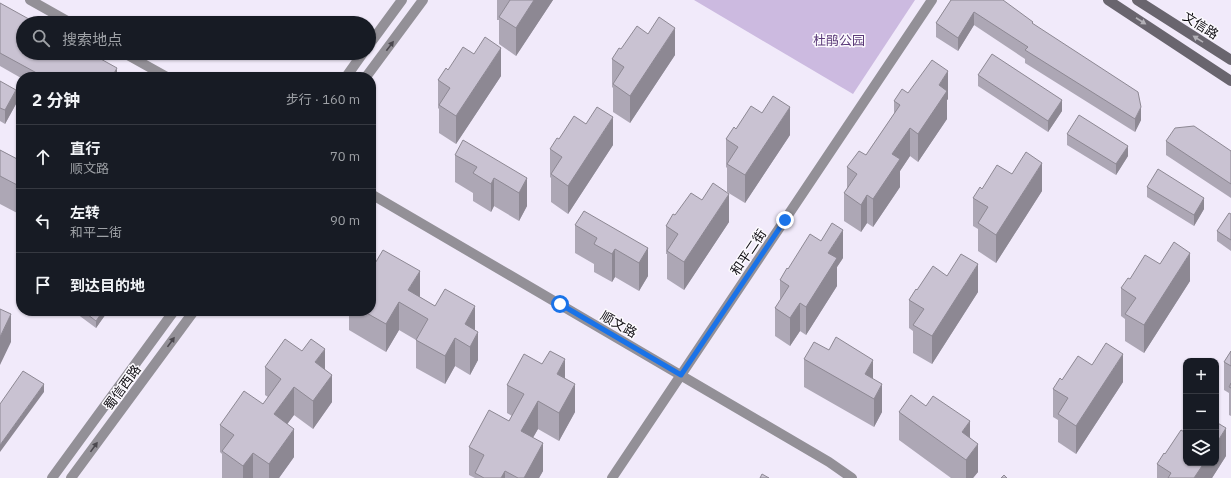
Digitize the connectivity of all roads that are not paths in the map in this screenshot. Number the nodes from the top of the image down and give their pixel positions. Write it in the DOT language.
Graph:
graph roads {
  1 [pos="30,0"];
  2 [pos="402,0"];
  3 [pos="424,0"];
  4 [pos="932,0"];
  5 [pos="1108,0"];
  6 [pos="1137,0"];
  7 [pos="59,16"];
  8 [pos="376,35"];
  9 [pos="137,60"];
  10 [pos="358,60"];
  11 [pos="1231,60"];
  12 [pos="158,72"];
  13 [pos="350,72"];
  14 [pos="370,72"];
  15 [pos="1231,81"];
  16 [pos="376,197"];
  17 [pos="170,316"];
  18 [pos="190,316"];
  19 [pos="681,375"];
  20 [pos="52,478"];
  21 [pos="71,478"];
  22 [pos="612,478"];
  23 [pos="852,478"];
  1 -- 7 [label="street"];
  2 -- 8 [label="street"];
  14 -- 3 [label="street, one-way"];
  4 -- 19 [label="street, 和平二街"];
  5 -- 15 [label="main road, one-way"];
  11 -- 6 [label="main road, 文信路, one-way"];
  9 -- 12 [label="street"];
  10 -- 13 [label="street"];
  16 -- 19 [label="street, 顺文路"];
  17 -- 20 [label="street, 蜀信西路"];
  21 -- 18 [label="street, 蜀信西路, one-way"];
  19 -- 22 [label="street, 和平二街"];
  19 -- 23 [label="street, 顺文路"];
}
